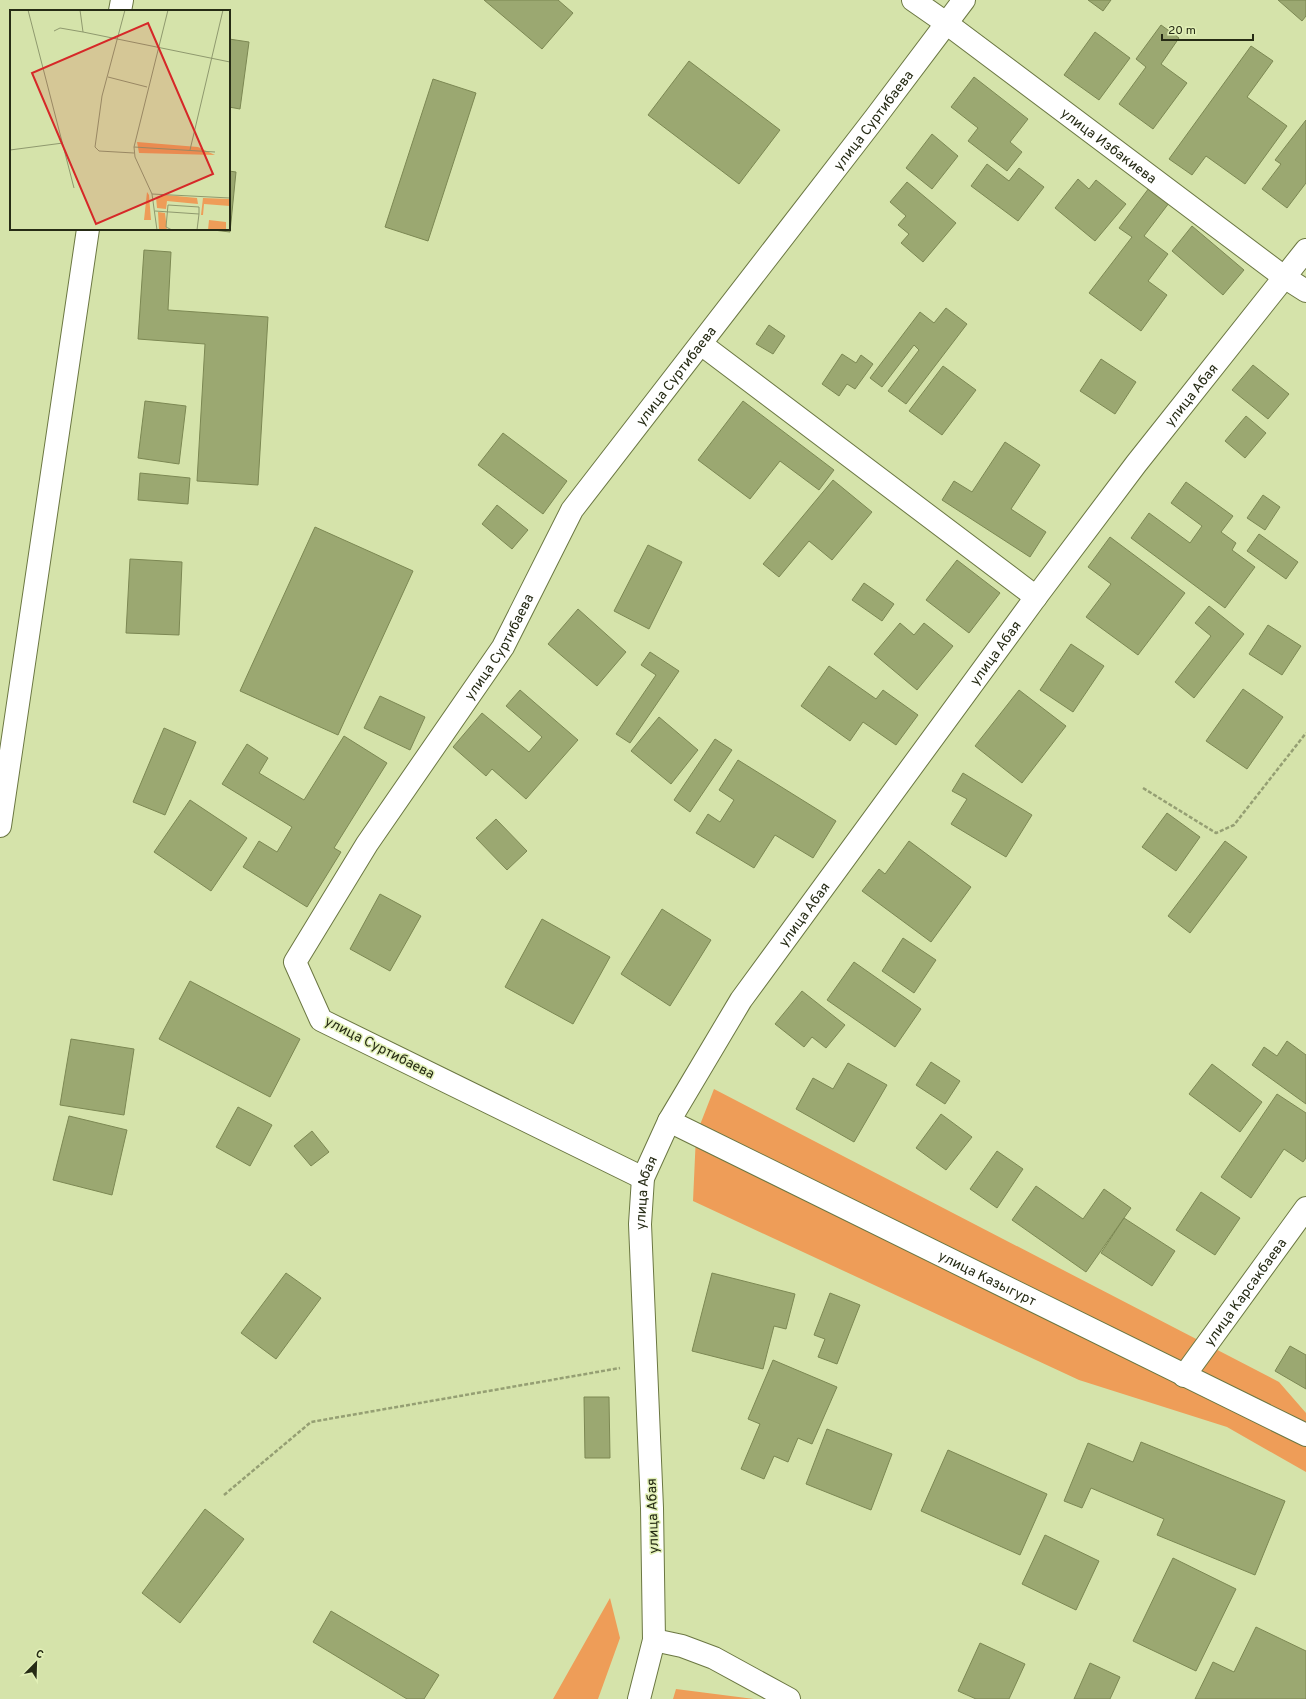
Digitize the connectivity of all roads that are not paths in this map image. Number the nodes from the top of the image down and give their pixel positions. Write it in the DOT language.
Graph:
graph roads {
  1 [pos="122,0"];
  2 [pos="912,0"];
  3 [pos="964,0"];
  4 [pos="120,10"];
  5 [pos="946,23"];
  6 [pos="88,230"];
  7 [pos="1306,250"];
  8 [pos="1284,277"];
  9 [pos="1306,291"];
  10 [pos="701,344"];
  11 [pos="1036,597"];
  12 [pos="3,792"];
  13 [pos="0,826"];
  14 [pos="669,1121"];
  15 [pos="643,1178"];
  16 [pos="1306,1208"];
  17 [pos="1184,1376"];
  18 [pos="1306,1435"];
  19 [pos="654,1640"];
  20 [pos="640,1699"];
  21 [pos="789,1699"];
  1 -- 4 [label="street"];
  2 -- 5 [label="street, улица Избакиева"];
  3 -- 5 [label="street, улица Суртибаева"];
  5 -- 8 [label="street, улица Избакиева"];
  5 -- 10 [label="street, улица Суртибаева"];
  6 -- 12 [label="street"];
  7 -- 8 [label="street, улица Абая"];
  8 -- 9 [label="street, улица Избакиева"];
  8 -- 11 [label="street, улица Абая"];
  10 -- 11 [label="street"];
  10 -- 15 [label="street, улица Суртибаева"];
  11 -- 14 [label="street, улица Абая"];
  12 -- 13 [label="street"];
  14 -- 15 [label="street, улица Абая"];
  14 -- 17 [label="street, улица Казыгурт"];
  15 -- 19 [label="street, улица Абая"];
  16 -- 17 [label="street, улица Карсакбаева"];
  17 -- 18 [label="street, улица Казыгурт"];
  19 -- 20 [label="street, улица Абая"];
  19 -- 21 [label="street"];
}
